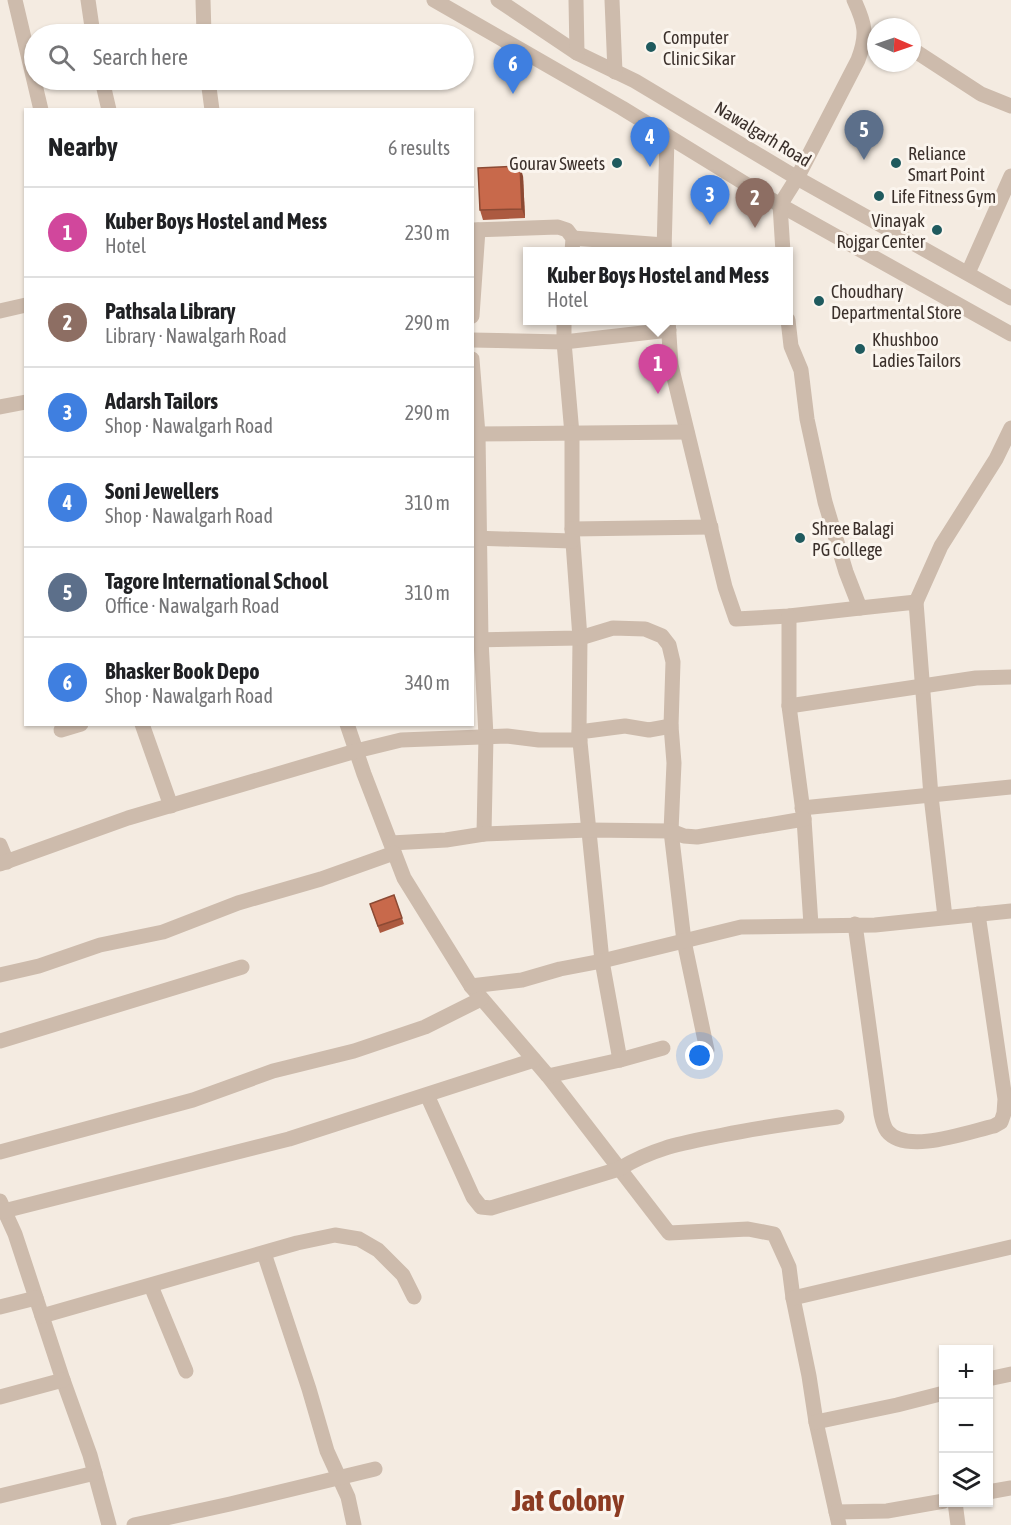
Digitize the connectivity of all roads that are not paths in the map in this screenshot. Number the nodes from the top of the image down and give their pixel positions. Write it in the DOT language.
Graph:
graph roads {
  1 [pos="15,0"];
  2 [pos="88,0"];
  3 [pos="204,0"];
  4 [pos="434,0"];
  5 [pos="498,0"];
  6 [pos="576,0"];
  7 [pos="612,0"];
  8 [pos="854,0"];
  9 [pos="862,17"];
  10 [pos="867,20"];
  11 [pos="92,24"];
  12 [pos="204,24"];
  13 [pos="24,38"];
  14 [pos="577,53"];
  15 [pos="921,55"];
  16 [pos="615,72"];
  17 [pos="36,90"];
  18 [pos="104,90"];
  19 [pos="209,90"];
  20 [pos="1011,106"];
  21 [pos="41,108"];
  22 [pos="109,108"];
  23 [pos="212,108"];
  24 [pos="667,136"];
  25 [pos="1011,176"];
  26 [pos="797,178"];
  27 [pos="780,205"];
  28 [pos="475,230"];
  29 [pos="572,245"];
  30 [pos="633,247"];
  31 [pos="664,247"];
  32 [pos="783,247"];
  33 [pos="474,258"];
  34 [pos="968,273"];
  35 [pos="1011,298"];
  36 [pos="24,305"];
  37 [pos="0,311"];
  38 [pos="564,325"];
  39 [pos="668,325"];
  40 [pos="788,325"];
  41 [pos="1011,334"];
  42 [pos="474,340"];
  43 [pos="564,342"];
  44 [pos="24,402"];
  45 [pos="0,407"];
  46 [pos="474,409"];
  47 [pos="1011,428"];
  48 [pos="687,432"];
  49 [pos="475,434"];
  50 [pos="572,434"];
  51 [pos="711,527"];
  52 [pos="572,535"];
  53 [pos="476,537"];
  54 [pos="916,602"];
  55 [pos="860,608"];
  56 [pos="789,616"];
  57 [pos="580,638"];
  58 [pos="477,640"];
  59 [pos="1011,677"];
  60 [pos="922,687"];
  61 [pos="789,706"];
  62 [pos="74,726"];
  63 [pos="143,726"];
  64 [pos="348,726"];
  65 [pos="671,726"];
  66 [pos="61,730"];
  67 [pos="486,736"];
  68 [pos="580,736"];
  69 [pos="356,751"];
  70 [pos="1011,787"];
  71 [pos="931,796"];
  72 [pos="171,806"];
  73 [pos="803,813"];
  74 [pos="589,830"];
  75 [pos="671,831"];
  76 [pos="484,834"];
  77 [pos="0,845"];
  78 [pos="393,848"];
  79 [pos="3,863"];
  80 [pos="1011,911"];
  81 [pos="978,914"];
  82 [pos="945,917"];
  83 [pos="855,924"];
  84 [pos="811,925"];
  85 [pos="684,941"];
  86 [pos="602,961"];
  87 [pos="242,967"];
  88 [pos="0,975"];
  89 [pos="471,986"];
  90 [pos="481,999"];
  91 [pos="0,1041"];
  92 [pos="663,1048"];
  93 [pos="707,1050"];
  94 [pos="534,1060"];
  95 [pos="620,1060"];
  96 [pos="548,1076"];
  97 [pos="427,1095"];
  98 [pos="837,1117"];
  99 [pos="0,1152"];
  100 [pos="619,1169"];
  101 [pos="2,1208"];
  102 [pos="1011,1247"];
  103 [pos="264,1253"];
  104 [pos="151,1286"];
  105 [pos="414,1297"];
  106 [pos="36,1298"];
  107 [pos="793,1298"];
  108 [pos="0,1307"];
  109 [pos="42,1316"];
  110 [pos="186,1371"];
  111 [pos="1011,1374"];
  112 [pos="993,1378"];
  113 [pos="63,1380"];
  114 [pos="939,1394"];
  115 [pos="0,1397"];
  116 [pos="816,1422"];
  117 [pos="375,1469"];
  118 [pos="95,1473"];
  119 [pos="338,1477"];
  120 [pos="1011,1488"];
  121 [pos="993,1491"];
  122 [pos="0,1496"];
  123 [pos="939,1502"];
  124 [pos="956,1507"];
  125 [pos="838,1518"];
  126 [pos="109,1525"];
  127 [pos="134,1525"];
  128 [pos="354,1525"];
  129 [pos="958,1525"];
  1 -- 13 [label="street"];
  2 -- 11 [label="street"];
  3 -- 12 [label="street"];
  4 -- 24 [label="street"];
  5 -- 14 [label="street, Nawalgarh Road"];
  6 -- 14 [label="street"];
  7 -- 16 [label="street"];
  8 -- 9 [label="street"];
  9 -- 10 [label="street"];
  9 -- 26 [label="street"];
  14 -- 16 [label="street, Nawalgarh Road"];
  15 -- 20 [label="street"];
  16 -- 26 [label="street, Nawalgarh Road"];
  17 -- 21 [label="street"];
  18 -- 22 [label="street"];
  19 -- 23 [label="street"];
  24 -- 27 [label="street"];
  24 -- 31 [label="street"];
  25 -- 34 [label="street"];
  26 -- 27 [label="street"];
  26 -- 34 [label="street, Nawalgarh Road"];
  27 -- 32 [label="street"];
  27 -- 41 [label="street"];
  28 -- 29 [label="street"];
  28 -- 33 [label="street"];
  29 -- 30 [label="street"];
  34 -- 35 [label="street, Nawalgarh Road"];
  36 -- 37 [label="street"];
  38 -- 43 [label="street"];
  39 -- 43 [label="street"];
  39 -- 48 [label="street"];
  40 -- 55 [label="street"];
  42 -- 43 [label="street"];
  43 -- 50 [label="street"];
  44 -- 45 [label="street"];
  46 -- 49 [label="street"];
  47 -- 54 [label="street"];
  48 -- 50 [label="street"];
  48 -- 51 [label="street"];
  49 -- 50 [label="street"];
  49 -- 53 [label="street"];
  50 -- 52 [label="street"];
  51 -- 52 [label="street"];
  51 -- 56 [label="street"];
  52 -- 53 [label="street"];
  52 -- 57 [label="street"];
  53 -- 58 [label="street"];
  54 -- 55 [label="street"];
  54 -- 60 [label="street"];
  55 -- 56 [label="street"];
  56 -- 61 [label="street"];
  57 -- 58 [label="street"];
  57 -- 65 [label="street"];
  57 -- 68 [label="street"];
  58 -- 67 [label="street"];
  59 -- 60 [label="street"];
  60 -- 61 [label="street"];
  60 -- 71 [label="street"];
  61 -- 73 [label="street"];
  62 -- 66 [label="street"];
  63 -- 72 [label="street"];
  64 -- 69 [label="street"];
  65 -- 68 [label="street"];
  65 -- 75 [label="street"];
  67 -- 68 [label="street"];
  67 -- 69 [label="street"];
  67 -- 76 [label="street"];
  68 -- 74 [label="street"];
  69 -- 72 [label="street"];
  69 -- 78 [label="street"];
  70 -- 71 [label="street"];
  71 -- 73 [label="street"];
  71 -- 82 [label="street"];
  72 -- 79 [label="street"];
  73 -- 75 [label="street"];
  73 -- 84 [label="street"];
  74 -- 75 [label="street"];
  74 -- 76 [label="street"];
  74 -- 86 [label="street"];
  75 -- 85 [label="street"];
  76 -- 78 [label="street"];
  77 -- 79 [label="street"];
  78 -- 88 [label="street"];
  78 -- 89 [label="street"];
  80 -- 81 [label="street"];
  81 -- 82 [label="street"];
  81 -- 83 [label="street"];
  82 -- 83 [label="street"];
  83 -- 84 [label="street"];
  84 -- 85 [label="street"];
  85 -- 86 [label="street"];
  85 -- 93 [label="street"];
  86 -- 89 [label="street"];
  86 -- 95 [label="street"];
  87 -- 91 [label="street"];
  89 -- 90 [label="street"];
  90 -- 94 [label="street"];
  90 -- 99 [label="street"];
  92 -- 95 [label="street"];
  94 -- 96 [label="street"];
  94 -- 97 [label="street"];
  95 -- 96 [label="street"];
  96 -- 100 [label="street"];
  97 -- 100 [label="street"];
  97 -- 101 [label="street"];
  98 -- 100 [label="street"];
  100 -- 107 [label="street"];
  101 -- 106 [label="street"];
  102 -- 107 [label="street"];
  103 -- 104 [label="street"];
  103 -- 105 [label="street"];
  103 -- 119 [label="street"];
  104 -- 109 [label="street"];
  104 -- 110 [label="street"];
  106 -- 108 [label="street"];
  106 -- 109 [label="street"];
  107 -- 116 [label="street"];
  109 -- 113 [label="street"];
  111 -- 112 [label="street"];
  113 -- 115 [label="street"];
  113 -- 118 [label="street"];
  114 -- 116 [label="street"];
  116 -- 125 [label="street"];
  117 -- 119 [label="street"];
  118 -- 122 [label="street"];
  118 -- 126 [label="street"];
  119 -- 127 [label="street"];
  119 -- 128 [label="street"];
  120 -- 121 [label="street"];
  123 -- 125 [label="street"];
  124 -- 129 [label="street"];
}
